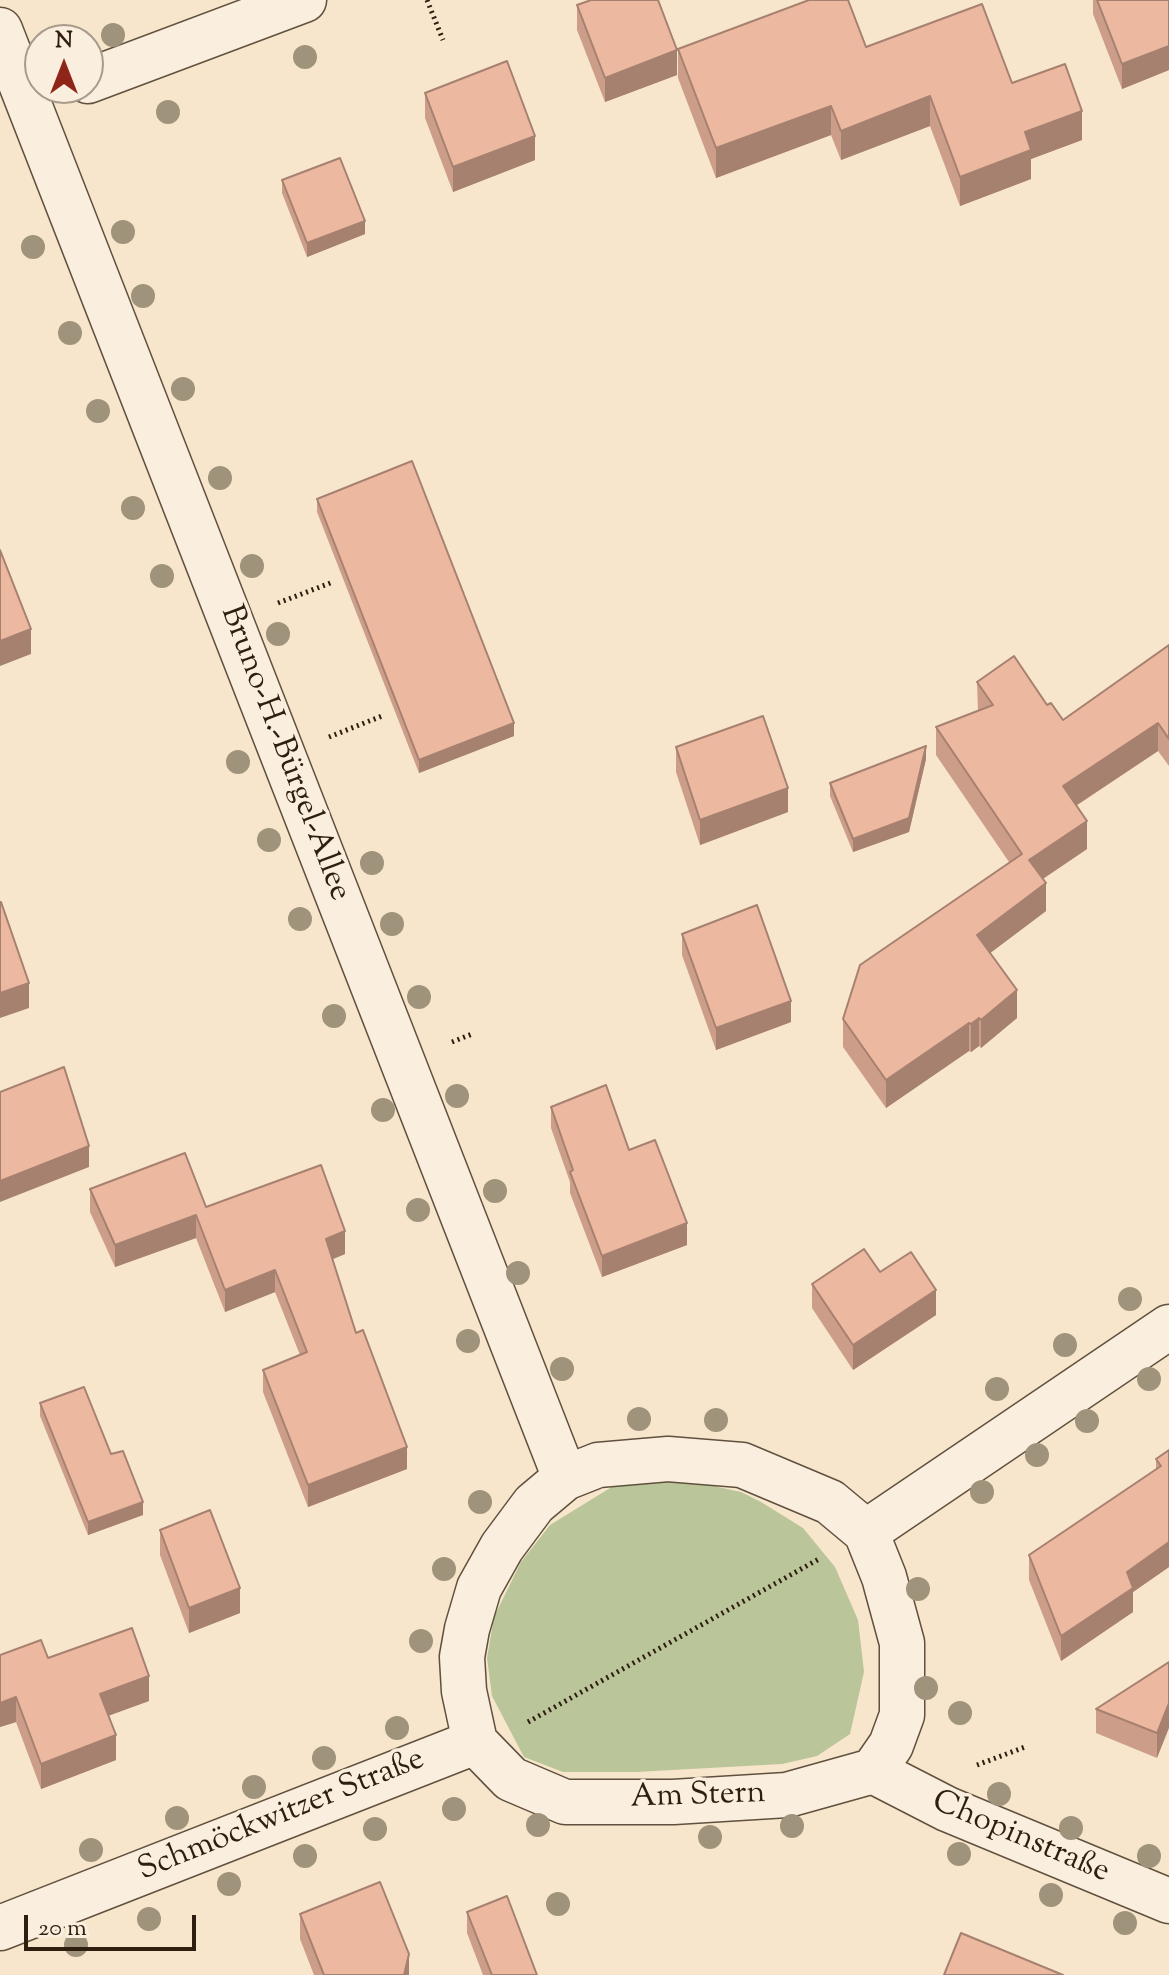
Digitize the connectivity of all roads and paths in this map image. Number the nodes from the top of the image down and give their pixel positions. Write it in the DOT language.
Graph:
graph roads {
  1 [pos="304,0"];
  2 [pos="427,0"];
  3 [pos="0,30"];
  4 [pos="443,40"];
  5 [pos="104,75"];
  6 [pos="33,105"];
  7 [pos="1169,1327"];
  8 [pos="565,1478"];
  9 [pos="866,1532"];
  10 [pos="475,1742"];
  11 [pos="873,1771"];
  12 [pos="1169,1901"];
  13 [pos="0,1928"];
  1 -- 5 [label="street"];
  2 -- 4 [label="path"];
  3 -- 6 [label="street, Bruno-H.-Bürgel-Allee"];
  6 -- 8 [label="street, Bruno-H.-Bürgel-Allee"];
  7 -- 9 [label="street"];
  8 -- 9 [label="street"];
  8 -- 10 [label="street"];
  9 -- 10 [label="path"];
  9 -- 11 [label="street"];
  10 -- 11 [label="street, Am Stern"];
  10 -- 13 [label="street, Schmöckwitzer Straße"];
  11 -- 12 [label="street, Chopinstraße"];
}
